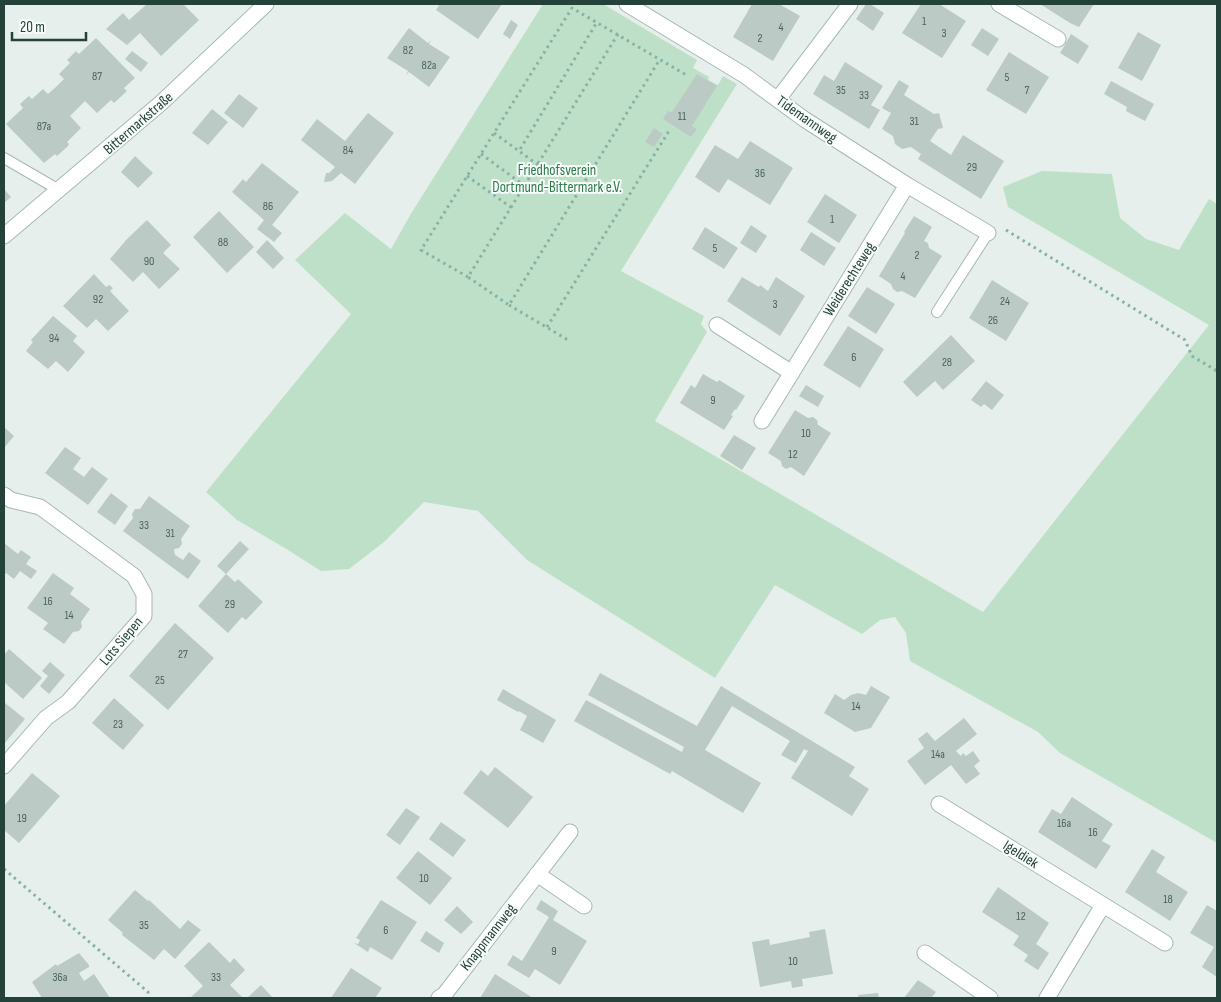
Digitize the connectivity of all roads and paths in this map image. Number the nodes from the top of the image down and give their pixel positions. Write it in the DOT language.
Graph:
graph roads {
  1 [pos="266,4"];
  2 [pos="574,4"];
  3 [pos="627,4"];
  4 [pos="850,4"];
  5 [pos="1000,4"];
  6 [pos="572,8"];
  7 [pos="597,22"];
  8 [pos="618,34"];
  9 [pos="1058,39"];
  10 [pos="660,59"];
  11 [pos="688,76"];
  12 [pos="778,99"];
  13 [pos="669,131"];
  14 [pos="494,133"];
  15 [pos="519,151"];
  16 [pos="481,154"];
  17 [pos="4,158"];
  18 [pos="538,165"];
  19 [pos="467,176"];
  20 [pos="907,185"];
  21 [pos="525,186"];
  22 [pos="59,190"];
  23 [pos="512,208"];
  24 [pos="988,233"];
  25 [pos="4,236"];
  26 [pos="468,278"];
  27 [pos="509,305"];
  28 [pos="937,312"];
  29 [pos="717,325"];
  30 [pos="547,327"];
  31 [pos="568,340"];
  32 [pos="1217,371"];
  33 [pos="792,373"];
  34 [pos="762,421"];
  35 [pos="4,495"];
  36 [pos="4,766"];
  37 [pos="939,804"];
  38 [pos="570,832"];
  39 [pos="4,869"];
  40 [pos="537,874"];
  41 [pos="1103,905"];
  42 [pos="584,906"];
  43 [pos="1165,943"];
  44 [pos="924,953"];
  45 [pos="148,998"];
  46 [pos="439,998"];
  47 [pos="990,998"];
  48 [pos="1047,998"];
  1 -- 22 [label="street, Bittermarkstraße"];
  2 -- 6 [label="path"];
  3 -- 12 [label="street, Tidemannweg"];
  4 -- 12 [label="street"];
  5 -- 9 [label="street"];
  6 -- 7 [label="path"];
  6 -- 14 [label="path"];
  7 -- 8 [label="path"];
  7 -- 15 [label="path"];
  8 -- 10 [label="path"];
  8 -- 18 [label="path"];
  10 -- 11 [label="path"];
  10 -- 27 [label="path"];
  12 -- 20 [label="street, Tidemannweg"];
  13 -- 30 [label="path"];
  14 -- 15 [label="path"];
  14 -- 16 [label="path"];
  15 -- 18 [label="path"];
  16 -- 19 [label="path"];
  16 -- 21 [label="path"];
  17 -- 22 [label="lane"];
  18 -- 21 [label="path"];
  19 -- 23 [label="path"];
  19 -- 26 [label="path"];
  20 -- 24 [label="street, Tidemannweg"];
  20 -- 33 [label="street, Weiderechteweg"];
  21 -- 23 [label="path"];
  22 -- 25 [label="street, Bittermarkstraße"];
  23 -- 26 [label="path"];
  24 -- 28 [label="lane"];
  24 -- 32 [label="path"];
  26 -- 27 [label="path"];
  27 -- 30 [label="path"];
  29 -- 33 [label="street"];
  30 -- 31 [label="path"];
  33 -- 34 [label="street, Weiderechteweg"];
  35 -- 36 [label="street, Lots Siepen"];
  37 -- 41 [label="street, Igeldiek"];
  38 -- 40 [label="street, Knappmannweg"];
  39 -- 45 [label="path"];
  40 -- 42 [label="street"];
  40 -- 46 [label="street, Knappmannweg"];
  41 -- 43 [label="street, Igeldiek"];
  41 -- 48 [label="street"];
  44 -- 47 [label="street"];
}
